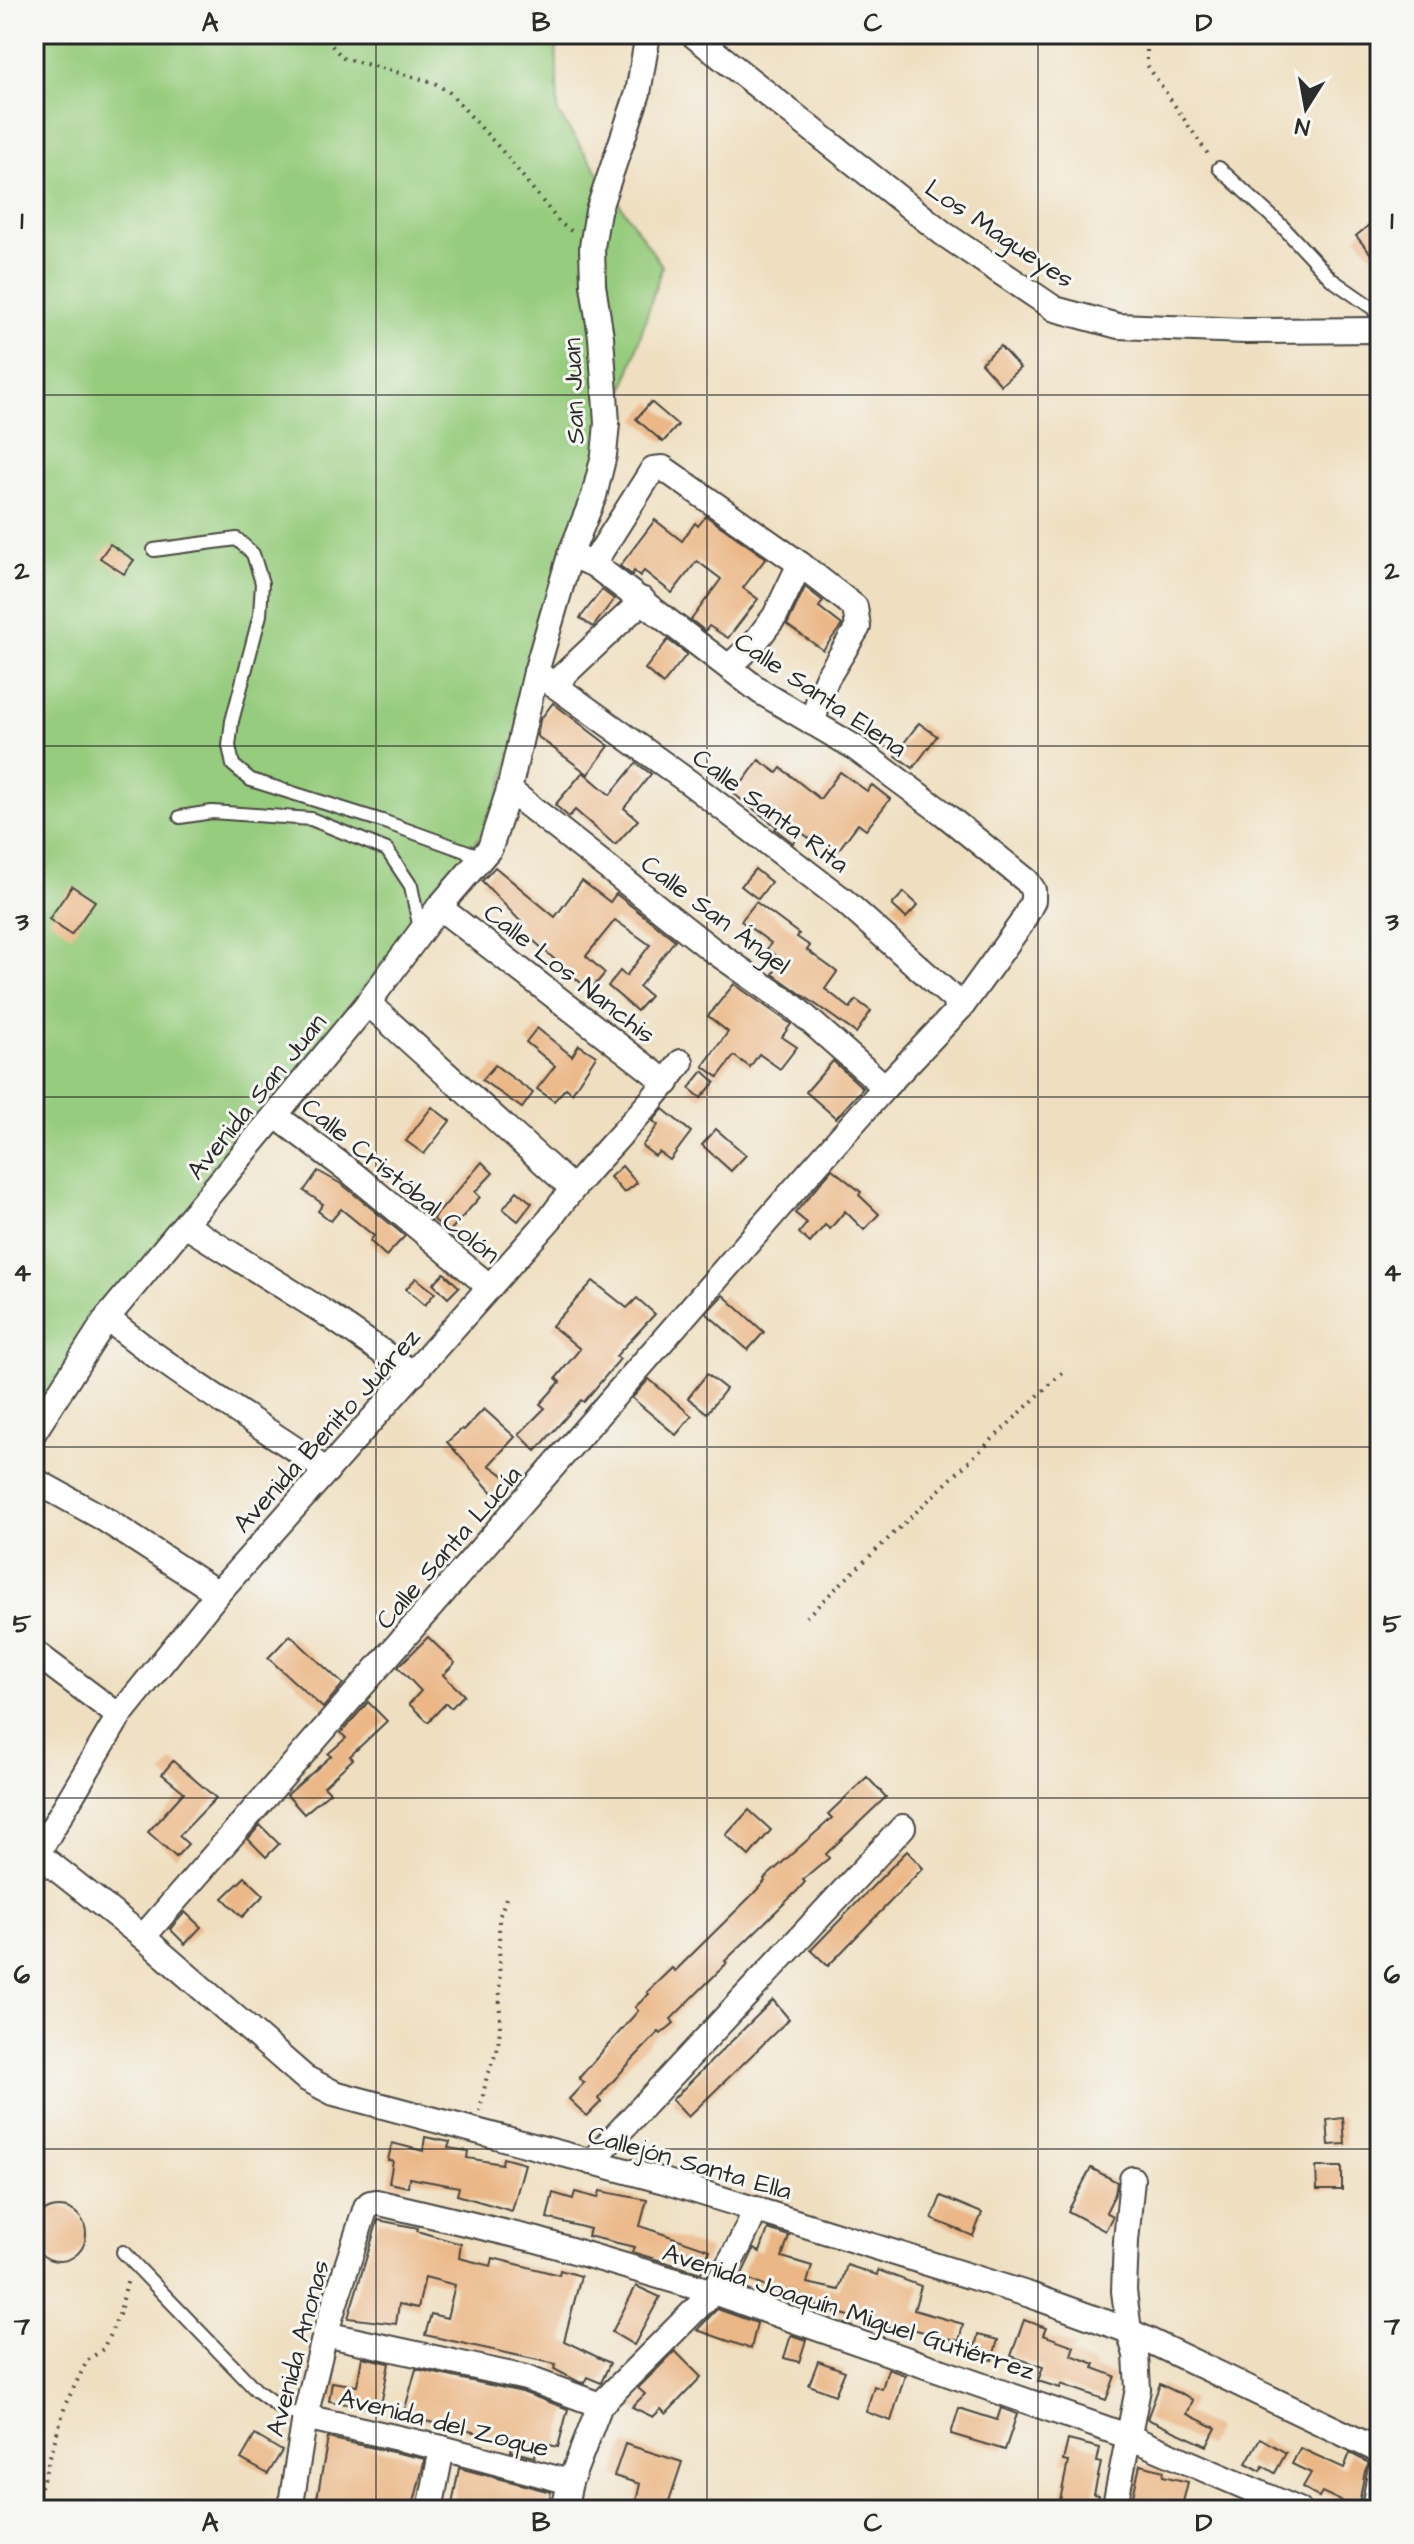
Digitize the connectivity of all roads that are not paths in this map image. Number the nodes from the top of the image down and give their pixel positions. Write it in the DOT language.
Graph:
graph roads {
  1 [pos="648,34"];
  2 [pos="692,34"];
  3 [pos="1219,168"];
  4 [pos="1380,328"];
  5 [pos="154,550"];
  6 [pos="570,555"];
  7 [pos="593,564"];
  8 [pos="800,564"];
  9 [pos="643,600"];
  10 [pos="729,667"];
  11 [pos="544,678"];
  12 [pos="813,723"];
  13 [pos="509,790"];
  14 [pos="180,817"];
  15 [pos="482,857"];
  16 [pos="1033,890"];
  17 [pos="439,907"];
  18 [pos="421,932"];
  19 [pos="368,1003"];
  20 [pos="962,1006"];
  21 [pos="681,1062"];
  22 [pos="667,1083"];
  23 [pos="885,1087"];
  24 [pos="276,1116"];
  25 [pos="572,1188"];
  26 [pos="185,1225"];
  27 [pos="490,1287"];
  28 [pos="107,1318"];
  29 [pos="414,1374"];
  30 [pos="34,1432"];
  31 [pos="327,1471"];
  32 [pos="34,1480"];
  33 [pos="218,1593"];
  34 [pos="34,1652"];
  35 [pos="119,1716"];
  36 [pos="903,1827"];
  37 [pos="36,1852"];
  38 [pos="143,1937"];
  39 [pos="591,2162"];
  40 [pos="1132,2179"];
  41 [pos="370,2203"];
  42 [pos="756,2209"];
  43 [pos="128,2256"];
  44 [pos="713,2292"];
  45 [pos="1129,2331"];
  46 [pos="325,2334"];
  47 [pos="600,2405"];
  48 [pos="305,2417"];
  49 [pos="1127,2436"];
  50 [pos="442,2448"];
  51 [pos="1380,2451"];
  52 [pos="1380,2473"];
  53 [pos="570,2482"];
  54 [pos="1252,2500"];
  55 [pos="290,2510"];
  56 [pos="430,2510"];
  57 [pos="564,2510"];
  58 [pos="1114,2510"];
  59 [pos="1299,2510"];
  60 [pos="1374,2510"];
  1 -- 6 [label="street, San Juan"];
  2 -- 4 [label="street, Los Magueyes"];
  3 -- 4 [label="lane"];
  5 -- 15 [label="lane"];
  6 -- 7 [label="street, Calle Santa Elena"];
  6 -- 11 [label="street, San Juan"];
  7 -- 8 [label="street"];
  7 -- 9 [label="street, Calle Santa Elena"];
  8 -- 10 [label="street"];
  8 -- 12 [label="street"];
  9 -- 10 [label="street, Calle Santa Elena"];
  9 -- 11 [label="street"];
  10 -- 12 [label="street, Calle Santa Elena"];
  11 -- 13 [label="street, San Juan"];
  11 -- 20 [label="street, Calle Santa Rita"];
  12 -- 16 [label="street, Calle Santa Elena"];
  13 -- 15 [label="street, Avenida San Juan"];
  13 -- 23 [label="street, Calle San Ángel"];
  14 -- 18 [label="lane"];
  15 -- 17 [label="street, Avenida San Juan"];
  16 -- 20 [label="street, Calle Santa Lucía"];
  17 -- 18 [label="street, Avenida San Juan"];
  17 -- 22 [label="street, Calle Los Nanchis"];
  18 -- 19 [label="street, Avenida San Juan"];
  19 -- 24 [label="street, Avenida San Juan"];
  19 -- 25 [label="street"];
  20 -- 23 [label="street, Calle Santa Lucía"];
  21 -- 22 [label="street, Avenida Benito Juárez"];
  22 -- 25 [label="street, Avenida Benito Juárez"];
  23 -- 38 [label="street, Calle Santa Lucía"];
  24 -- 26 [label="street, Avenida San Juan"];
  24 -- 27 [label="street, Calle Cristóbal Colón"];
  25 -- 27 [label="street, Avenida Benito Juárez"];
  26 -- 28 [label="street, Avenida San Juan"];
  26 -- 29 [label="street"];
  27 -- 29 [label="street, Avenida Benito Juárez"];
  28 -- 30 [label="street, Avenida San Juan"];
  28 -- 31 [label="street"];
  29 -- 31 [label="street, Avenida Benito Juárez"];
  31 -- 33 [label="street, Avenida Benito Juárez"];
  32 -- 33 [label="street"];
  33 -- 35 [label="street, Avenida Benito Juárez"];
  34 -- 35 [label="street"];
  35 -- 37 [label="street, Avenida Benito Juárez"];
  36 -- 39 [label="street"];
  37 -- 38 [label="street, Callejón Santa Ella"];
  38 -- 39 [label="street, Callejón Santa Ella"];
  39 -- 42 [label="street, Callejón Santa Ella"];
  40 -- 45 [label="street"];
  41 -- 44 [label="street, Avenida Joaquín Miguel Gutiérrez"];
  41 -- 46 [label="street, Avenida Anonas"];
  42 -- 44 [label="street"];
  42 -- 45 [label="street, Callejón Santa Ella"];
  43 -- 48 [label="lane"];
  44 -- 47 [label="street"];
  44 -- 49 [label="street, Avenida Joaquín Miguel Gutiérrez"];
  45 -- 49 [label="street"];
  45 -- 51 [label="street, Callejón Santa Ella"];
  46 -- 47 [label="street"];
  46 -- 48 [label="street, Avenida Anonas"];
  47 -- 53 [label="street"];
  48 -- 50 [label="street, Avenida del Zoque"];
  48 -- 55 [label="street, Avenida Anonas"];
  49 -- 54 [label="street, Avenida Joaquín Miguel Gutiérrez"];
  49 -- 58 [label="street"];
  50 -- 53 [label="street, Avenida del Zoque"];
  50 -- 56 [label="street"];
  52 -- 60 [label="street"];
  53 -- 57 [label="street"];
  54 -- 59 [label="street, Avenida Joaquín Miguel Gutiérrez"];
}
